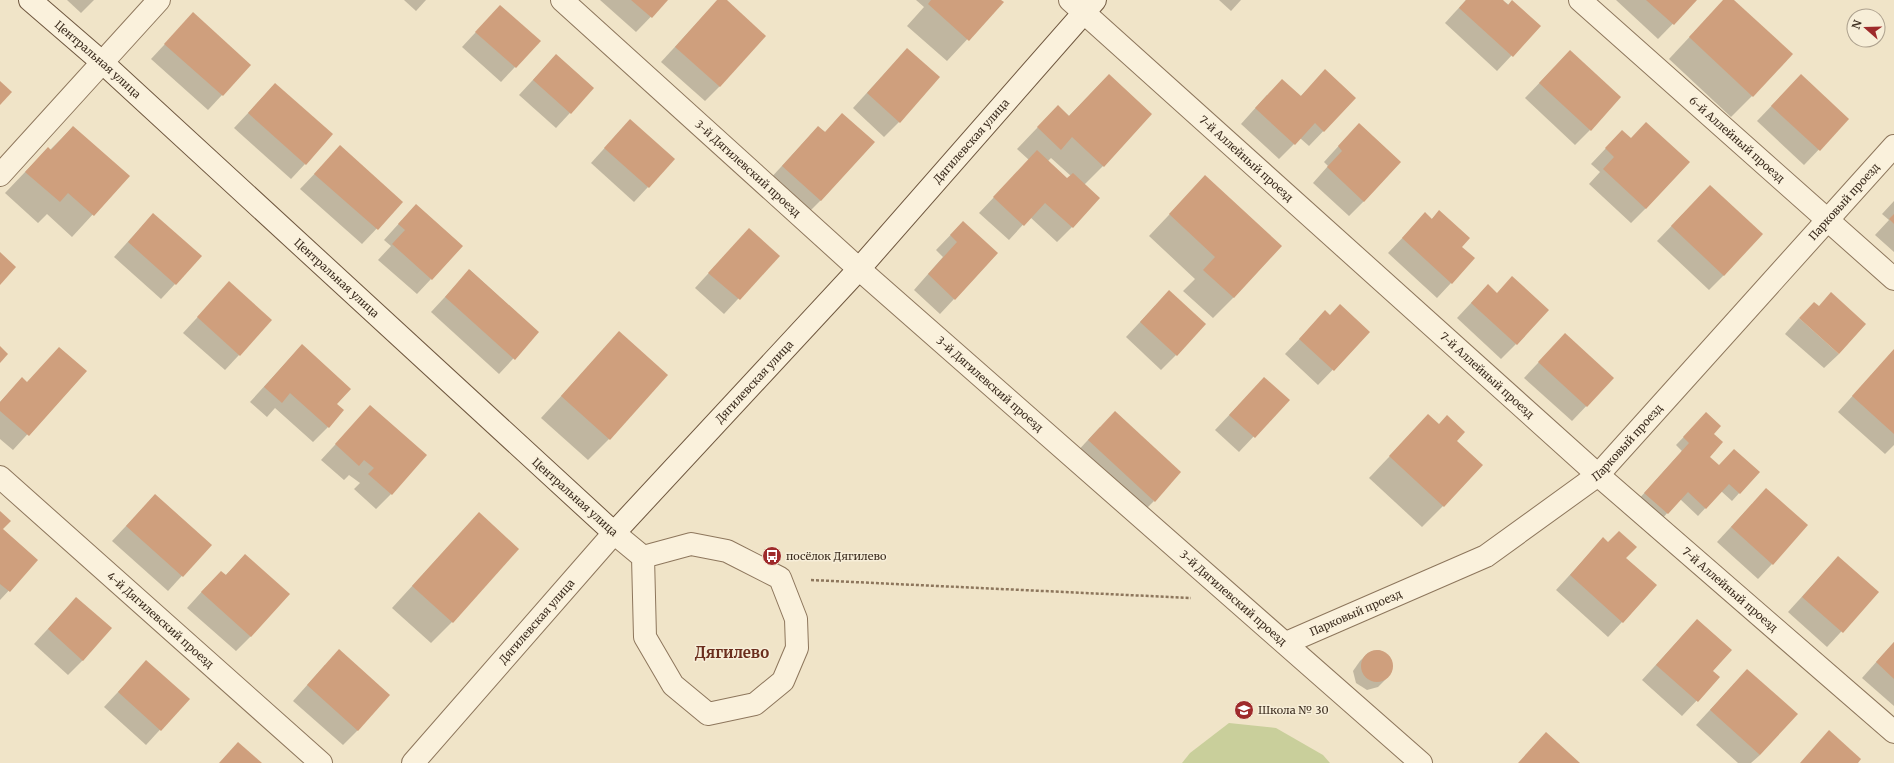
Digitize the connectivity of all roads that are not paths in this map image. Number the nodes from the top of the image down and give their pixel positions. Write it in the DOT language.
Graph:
graph roads {
  1 [pos="30,0"];
  2 [pos="159,0"];
  3 [pos="562,0"];
  4 [pos="1580,0"];
  5 [pos="1083,4"];
  6 [pos="103,63"];
  7 [pos="1894,146"];
  8 [pos="0,175"];
  9 [pos="1826,219"];
  10 [pos="859,269"];
  11 [pos="1894,279"];
  12 [pos="1598,475"];
  13 [pos="0,477"];
  14 [pos="614,533"];
  15 [pos="643,557"];
  16 [pos="1286,643"];
  17 [pos="1894,732"];
  18 [pos="321,763"];
  19 [pos="413,763"];
  20 [pos="1421,763"];
  1 -- 6 [label="street, Центральная улица"];
  2 -- 6 [label="street"];
  3 -- 10 [label="street, 3-й Дягилевский проезд"];
  4 -- 9 [label="street, 6-й Аллейный проезд"];
  5 -- 10 [label="street, Дягилевская улица"];
  5 -- 12 [label="street, 7-й Аллейный проезд"];
  6 -- 8 [label="street"];
  6 -- 14 [label="street, Центральная улица"];
  7 -- 9 [label="street, Парковый проезд"];
  9 -- 11 [label="street, 6-й Аллейный проезд"];
  9 -- 12 [label="street, Парковый проезд"];
  10 -- 14 [label="street, Дягилевская улица"];
  10 -- 16 [label="street, 3-й Дягилевский проезд"];
  12 -- 16 [label="street, Парковый проезд"];
  12 -- 17 [label="street, 7-й Аллейный проезд"];
  13 -- 18 [label="street, 4-й Дягилевский проезд"];
  14 -- 15 [label="street, Центральная улица"];
  14 -- 19 [label="street, Дягилевская улица"];
  15 -- 15 [label="street"];
  16 -- 20 [label="street, 3-й Дягилевский проезд"];
}
